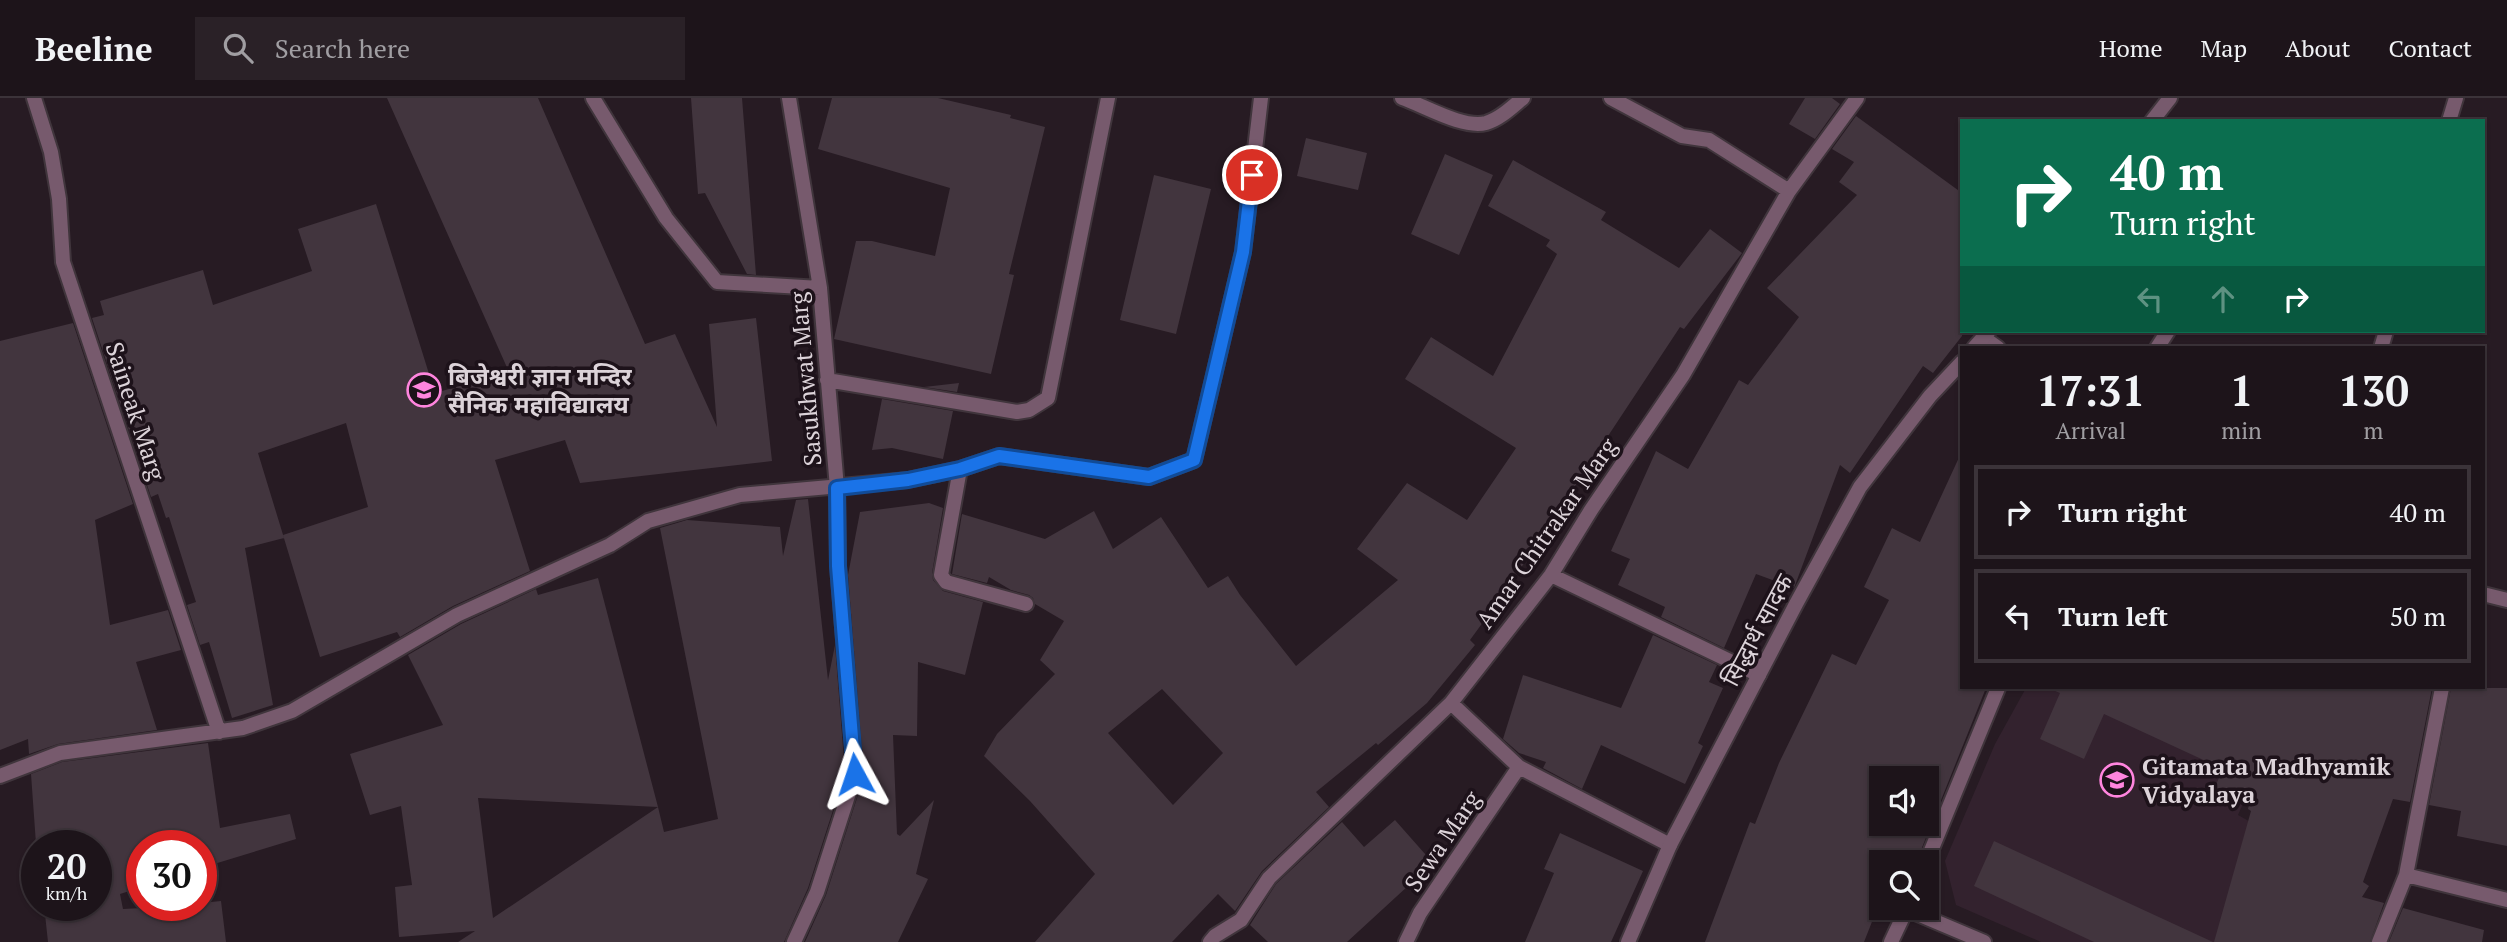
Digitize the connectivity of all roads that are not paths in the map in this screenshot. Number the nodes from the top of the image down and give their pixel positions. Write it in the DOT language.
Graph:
graph roads {
  1 [pos="34,98"];
  2 [pos="593,98"];
  3 [pos="789,98"];
  4 [pos="1108,98"];
  5 [pos="1261,98"];
  6 [pos="1402,98"];
  7 [pos="1523,98"];
  8 [pos="1611,98"];
  9 [pos="1857,98"];
  10 [pos="2169,98"];
  11 [pos="2456,98"];
  12 [pos="2153,119"];
  13 [pos="2450,119"];
  14 [pos="1789,191"];
  15 [pos="820,288"];
  16 [pos="1960,364"];
  17 [pos="827,380"];
  18 [pos="960,469"];
  19 [pos="837,488"];
  20 [pos="1551,575"];
  21 [pos="2485,594"];
  22 [pos="2507,600"];
  23 [pos="1026,604"];
  24 [pos="1759,675"];
  25 [pos="1998,689"];
  26 [pos="2442,689"];
  27 [pos="1451,703"];
  28 [pos="219,732"];
  29 [pos="1520,767"];
  30 [pos="0,776"];
  31 [pos="1670,845"];
  32 [pos="1931,850"];
  33 [pos="2406,875"];
  34 [pos="2507,900"];
  35 [pos="1902,920"];
  36 [pos="1933,920"];
  37 [pos="1217,940"];
  38 [pos="794,942"];
  39 [pos="1406,942"];
  40 [pos="1628,942"];
  41 [pos="1891,942"];
  42 [pos="1984,942"];
  43 [pos="2379,942"];
  1 -- 28 [label="street, Saineak Marg"];
  2 -- 15 [label="street"];
  3 -- 15 [label="street, Sasukhwat Marg"];
  4 -- 17 [label="street"];
  5 -- 18 [label="street"];
  6 -- 7 [label="street"];
  8 -- 14 [label="street"];
  9 -- 14 [label="street, Amar Chitrakar Marg"];
  10 -- 12 [label="street"];
  11 -- 13 [label="street"];
  14 -- 20 [label="street, Amar Chitrakar Marg"];
  15 -- 17 [label="street, Sasukhwat Marg"];
  16 -- 24 [label="street, सिद्धार्थ सादक"];
  17 -- 19 [label="street, Sasukhwat Marg"];
  18 -- 19 [label="street"];
  18 -- 23 [label="street"];
  19 -- 28 [label="street"];
  19 -- 38 [label="street, Sasukhwat Marg"];
  20 -- 24 [label="street"];
  20 -- 27 [label="street, Amar Chitrakar Marg"];
  21 -- 22 [label="street"];
  24 -- 31 [label="street, सिद्धार्थ सादक"];
  25 -- 32 [label="street"];
  26 -- 33 [label="street"];
  27 -- 29 [label="street"];
  27 -- 37 [label="street, Amar Chitrakar Marg"];
  28 -- 30 [label="street"];
  29 -- 31 [label="street"];
  29 -- 39 [label="street, Sewa Marg"];
  31 -- 40 [label="street, सिद्धार्थ सादक"];
  33 -- 34 [label="street"];
  33 -- 43 [label="street"];
  35 -- 41 [label="street"];
  36 -- 42 [label="street"];
}
